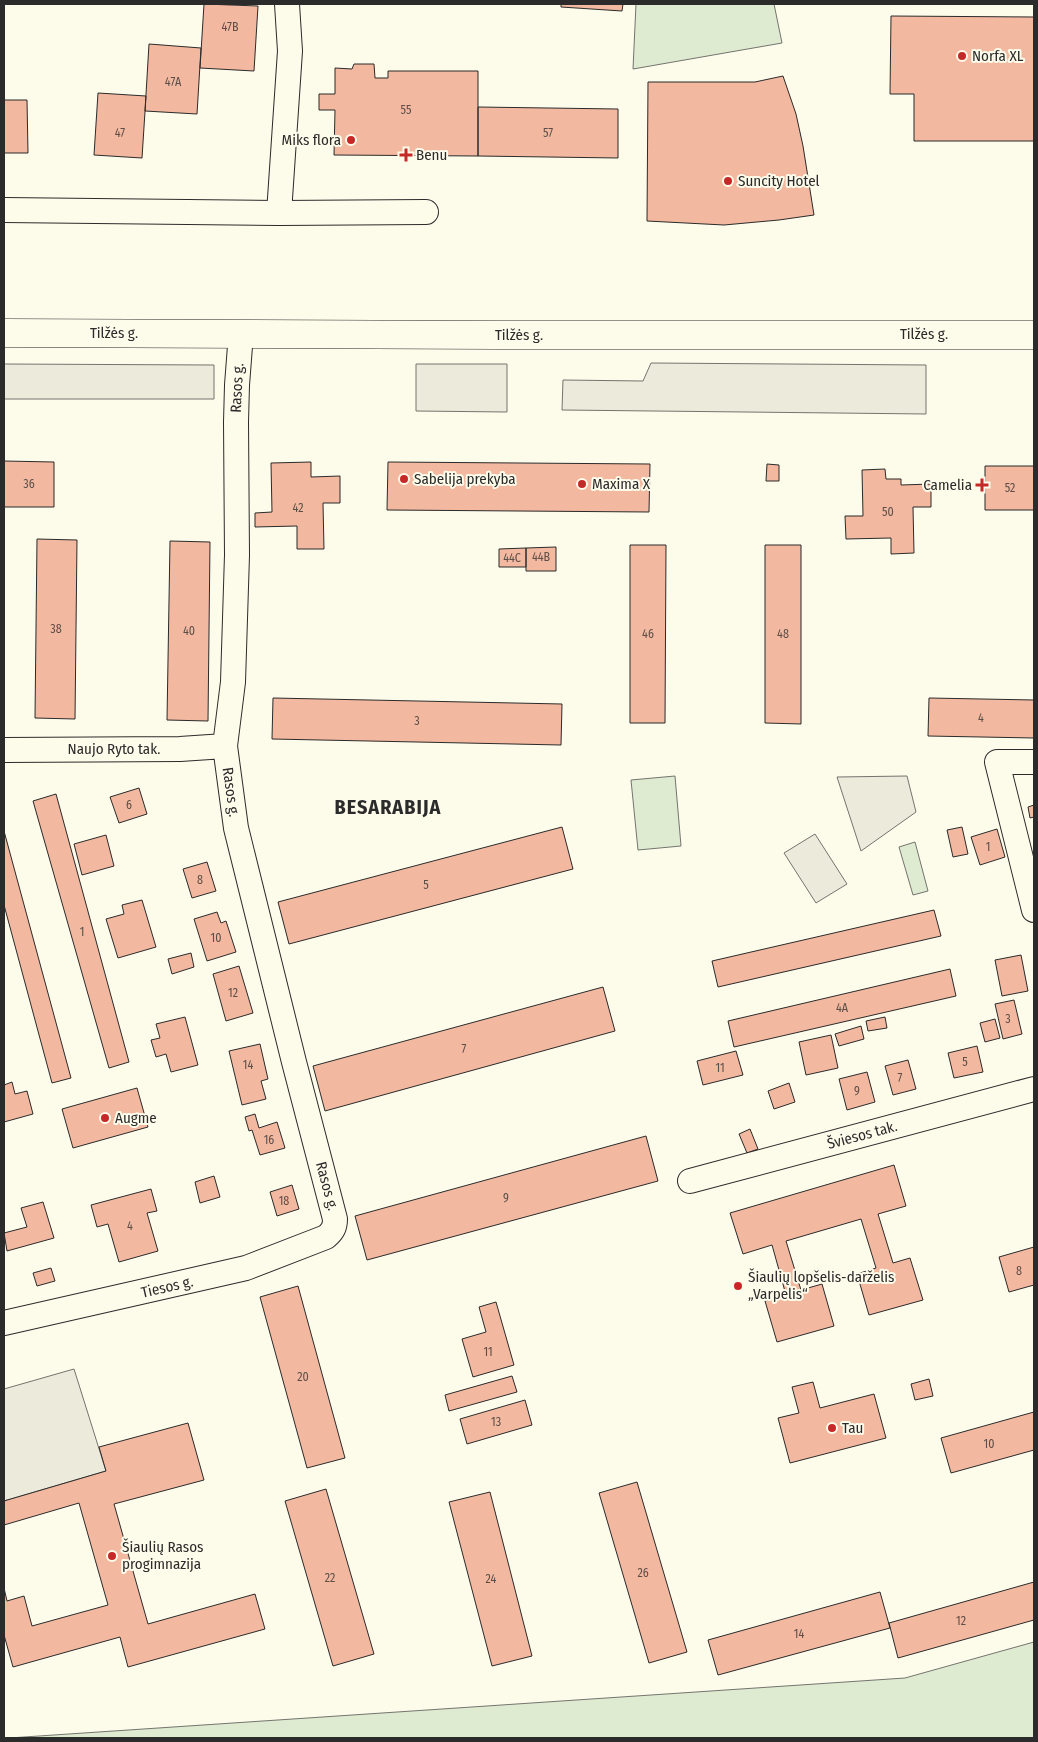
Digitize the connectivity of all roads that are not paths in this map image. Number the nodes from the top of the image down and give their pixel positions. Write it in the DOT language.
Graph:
graph roads {
  1 [pos="288,4"];
  2 [pos="4,210"];
  3 [pos="426,212"];
  4 [pos="279,213"];
  5 [pos="4,333"];
  6 [pos="241,333"];
  7 [pos="1034,335"];
  8 [pos="225,746"];
  9 [pos="4,750"];
  10 [pos="1034,762"];
  11 [pos="1034,910"];
  12 [pos="1034,1088"];
  13 [pos="690,1181"];
  14 [pos="326,1237"];
  15 [pos="4,1323"];
  1 -- 4 [label="street"];
  2 -- 4 [label="street"];
  3 -- 4 [label="street"];
  5 -- 6 [label="highway, Tilžės g."];
  6 -- 7 [label="highway, Tilžės g."];
  6 -- 8 [label="street, Rasos g."];
  8 -- 9 [label="street, Naujo Ryto tak."];
  8 -- 14 [label="street, Rasos g."];
  10 -- 11 [label="street"];
  12 -- 13 [label="street, Šviesos tak."];
  14 -- 15 [label="street, Tiesos g."];
}
